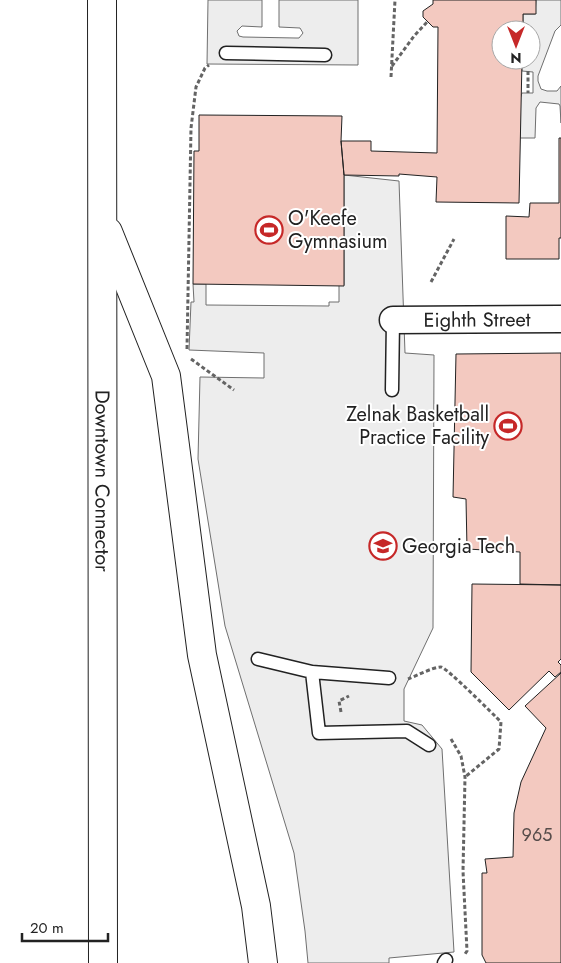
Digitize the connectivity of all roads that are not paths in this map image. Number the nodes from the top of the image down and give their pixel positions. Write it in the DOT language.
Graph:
graph roads {
  1 [pos="102,0"];
  2 [pos="226,53"];
  3 [pos="325,55"];
  4 [pos="102,220"];
  5 [pos="561,319"];
  6 [pos="393,320"];
  7 [pos="392,390"];
  8 [pos="258,659"];
  9 [pos="312,672"];
  10 [pos="395,679"];
  11 [pos="430,746"];
  12 [pos="103,963"];
  13 [pos="263,963"];
  1 -- 4 [label="highway, Downtown Connector"];
  2 -- 3 [label="lane"];
  4 -- 12 [label="highway, Downtown Connector"];
  4 -- 13 [label="highway"];
  5 -- 6 [label="street, Eighth Street"];
  6 -- 7 [label="lane"];
  8 -- 9 [label="lane"];
  9 -- 10 [label="lane"];
  9 -- 11 [label="lane"];
}
